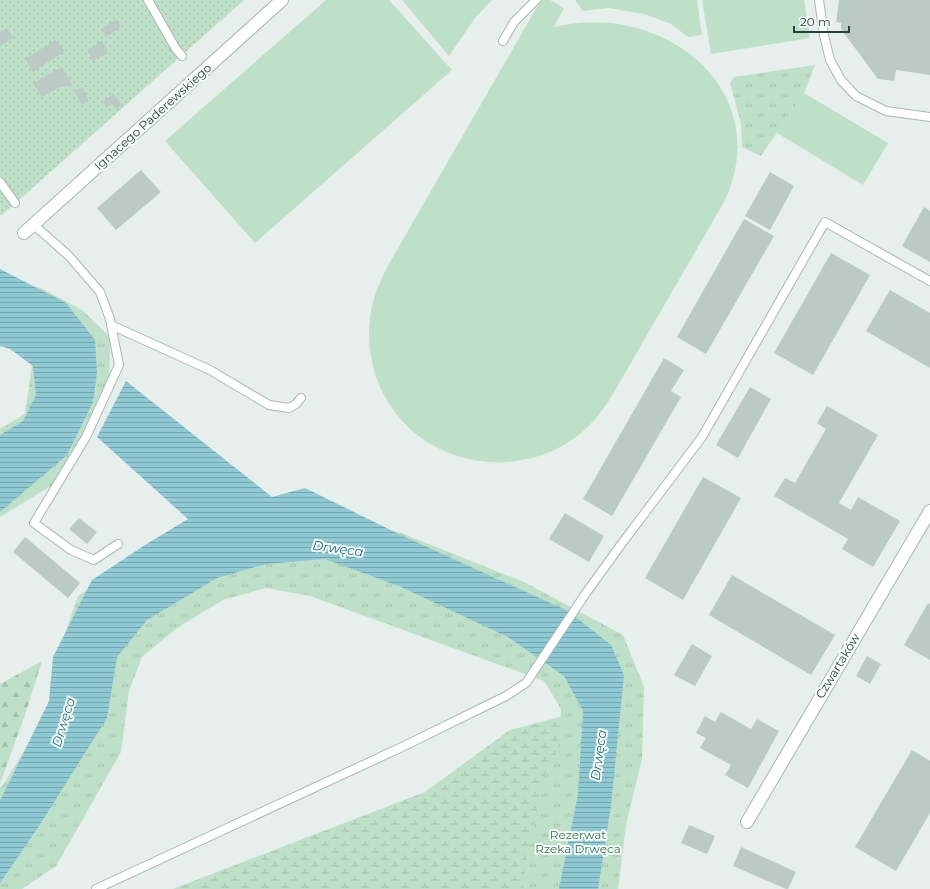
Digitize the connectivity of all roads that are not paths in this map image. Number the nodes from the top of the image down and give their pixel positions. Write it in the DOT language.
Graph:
graph roads {
  1 [pos="148,0"];
  2 [pos="282,0"];
  3 [pos="536,0"];
  4 [pos="819,0"];
  5 [pos="503,41"];
  6 [pos="182,56"];
  7 [pos="930,117"];
  8 [pos="0,182"];
  9 [pos="15,203"];
  10 [pos="34,225"];
  11 [pos="24,233"];
  12 [pos="930,282"];
  13 [pos="111,325"];
  14 [pos="301,398"];
  15 [pos="930,511"];
  16 [pos="118,544"];
  17 [pos="747,822"];
  18 [pos="96,889"];
  1 -- 6 [label="lane"];
  2 -- 10 [label="street, Ignacego Paderewskiego"];
  3 -- 5 [label="lane"];
  4 -- 7 [label="lane"];
  8 -- 9 [label="lane"];
  10 -- 11 [label="street, Ignacego Paderewskiego"];
  10 -- 13 [label="lane"];
  12 -- 18 [label="lane"];
  13 -- 14 [label="lane"];
  13 -- 16 [label="lane"];
  15 -- 17 [label="street, Czwartaków"];
}
